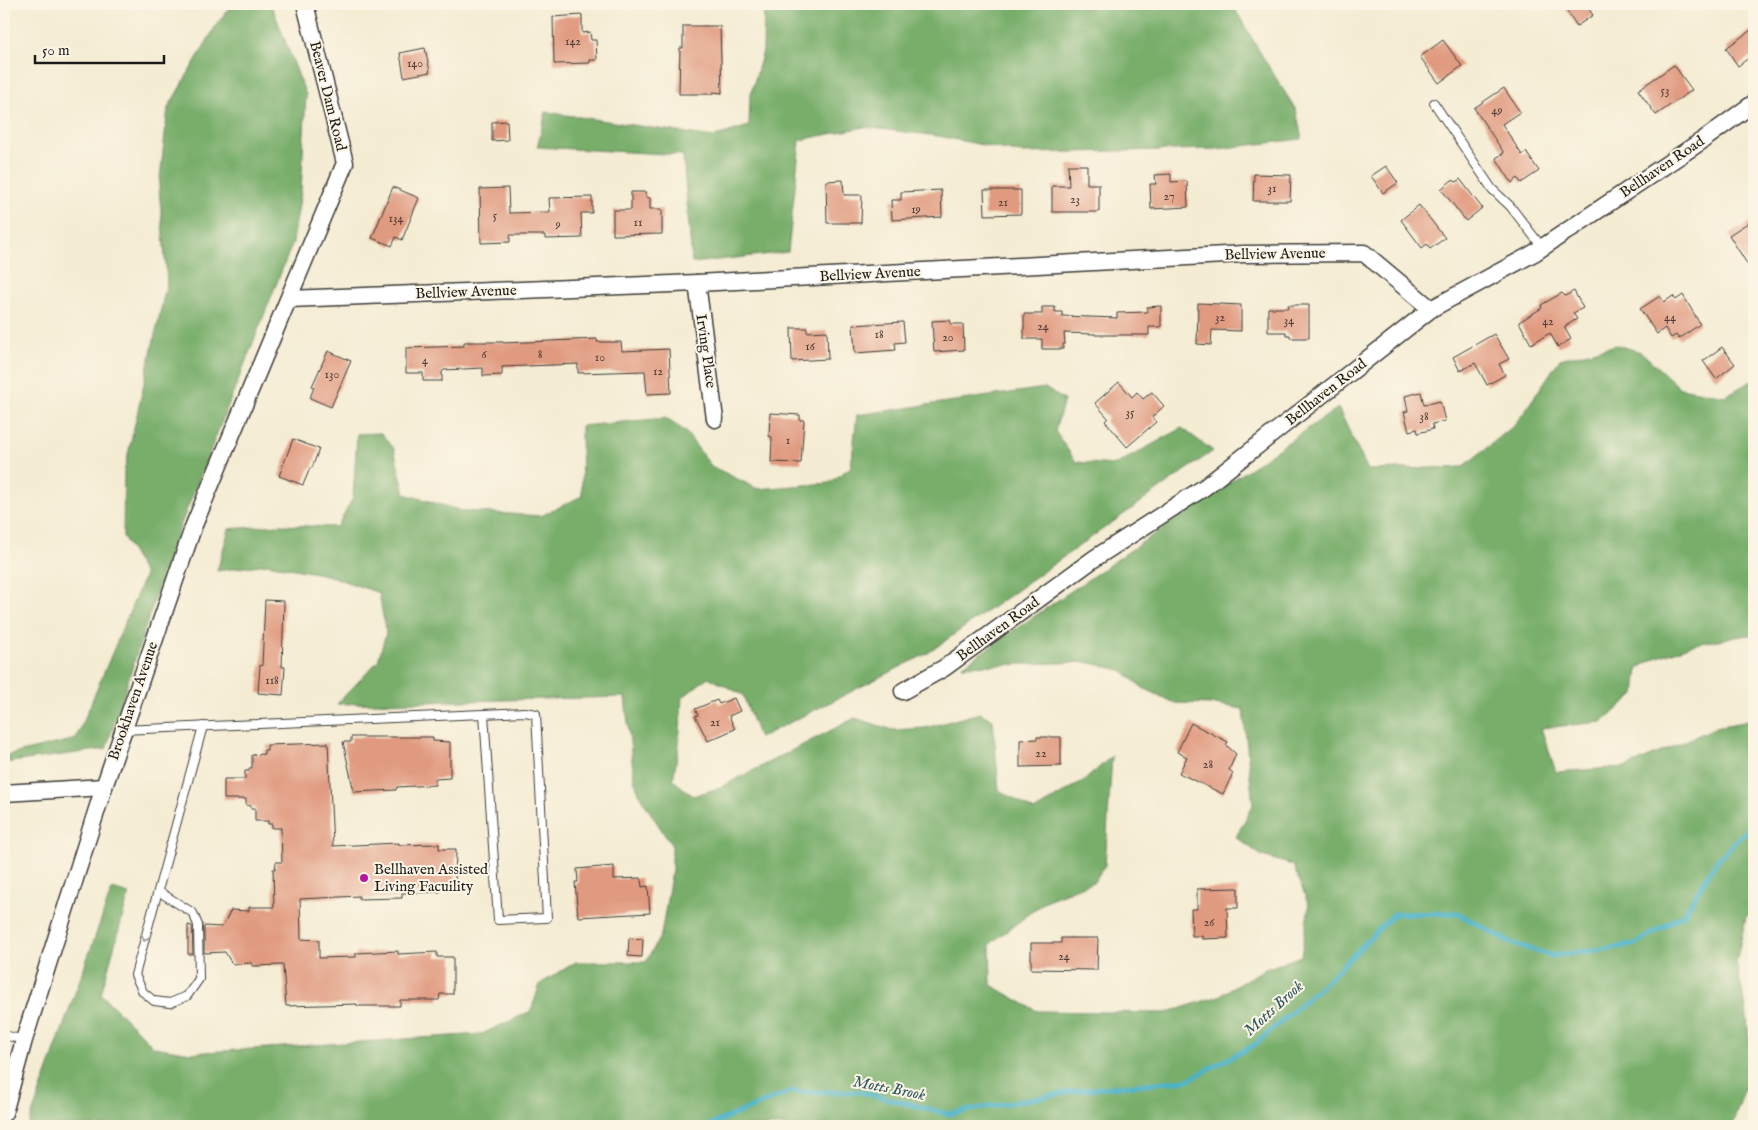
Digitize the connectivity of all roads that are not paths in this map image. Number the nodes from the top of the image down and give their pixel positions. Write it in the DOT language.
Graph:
graph roads {
  1 [pos="305,4"];
  2 [pos="1434,103"];
  3 [pos="1754,103"];
  4 [pos="1542,247"];
  5 [pos="697,283"];
  6 [pos="289,299"];
  7 [pos="1431,309"];
  8 [pos="715,419"];
  9 [pos="903,691"];
  10 [pos="484,714"];
  11 [pos="203,726"];
  12 [pos="123,730"];
  13 [pos="104,787"];
  14 [pos="4,794"];
  15 [pos="158,892"];
  16 [pos="4,1034"];
  17 [pos="24,1040"];
  18 [pos="4,1113"];
  1 -- 6 [label="street, Beaver Dam Road"];
  2 -- 4 [label="lane"];
  3 -- 4 [label="street, Bellhaven Road"];
  4 -- 7 [label="street, Bellhaven Road"];
  5 -- 6 [label="street, Bellview Avenue"];
  5 -- 7 [label="street, Bellview Avenue"];
  5 -- 8 [label="street, Irving Place"];
  6 -- 12 [label="street, Brookhaven Avenue"];
  7 -- 9 [label="street, Bellhaven Road"];
  10 -- 10 [label="lane"];
  10 -- 11 [label="lane"];
  11 -- 12 [label="lane"];
  11 -- 15 [label="lane"];
  12 -- 13 [label="street, Brookhaven Avenue"];
  13 -- 14 [label="street"];
  13 -- 17 [label="street, Brookhaven Avenue"];
  15 -- 15 [label="lane, one-way"];
  16 -- 17 [label="lane"];
  17 -- 18 [label="street, Brookhaven Avenue"];
}
